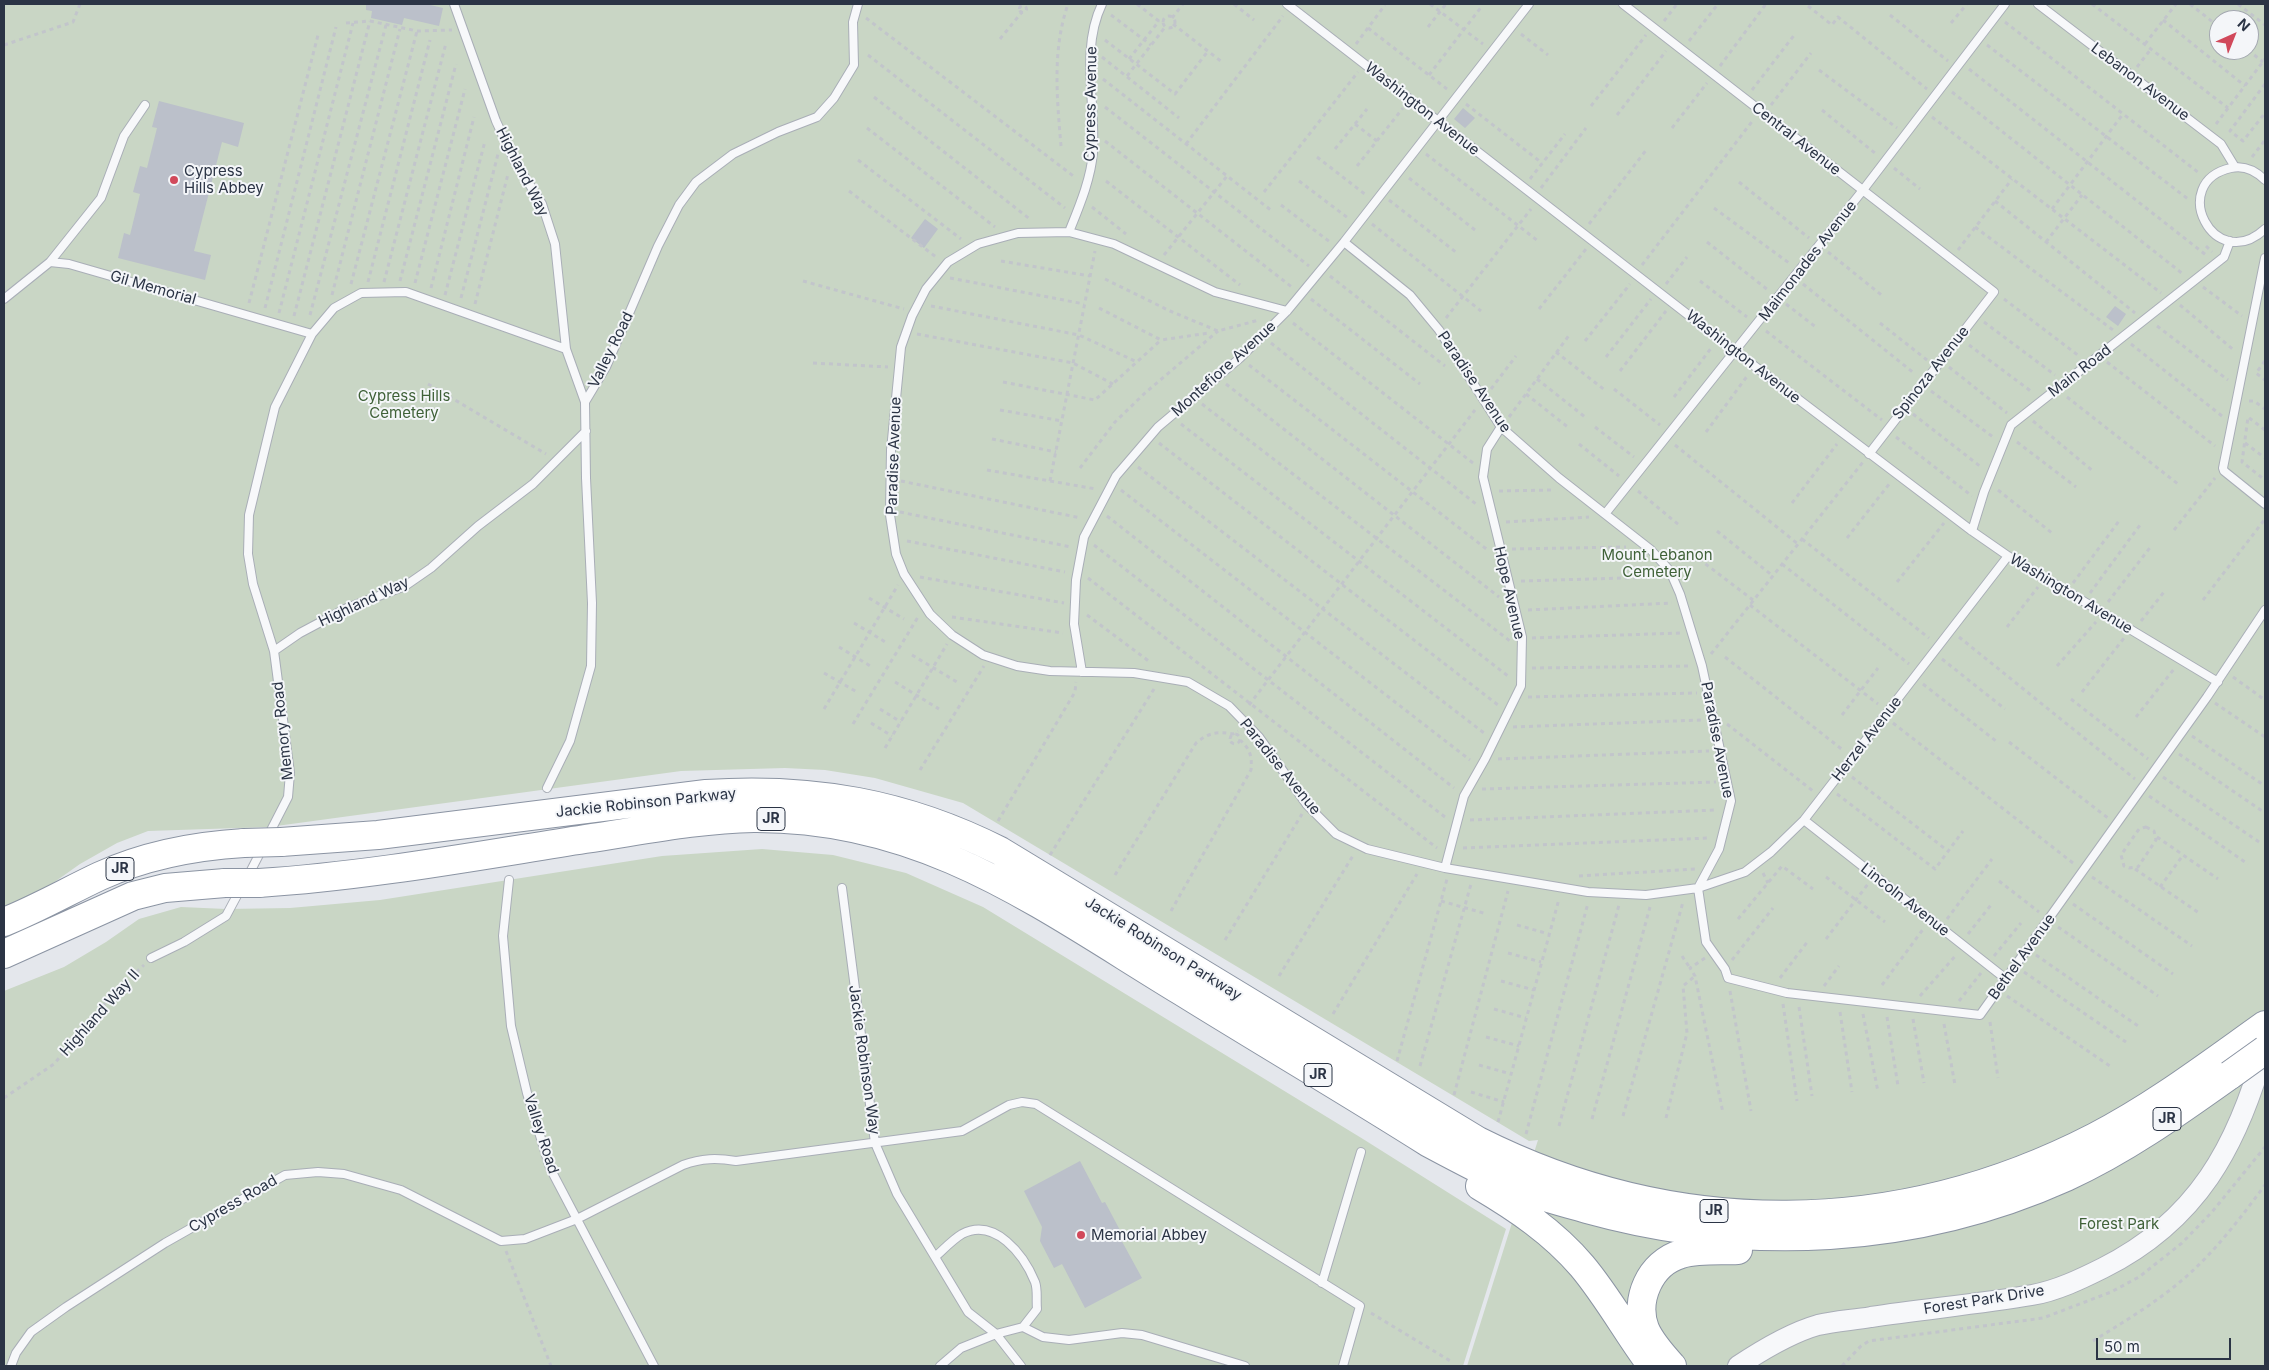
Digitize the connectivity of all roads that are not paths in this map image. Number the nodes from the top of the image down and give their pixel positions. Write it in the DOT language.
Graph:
graph roads {
  1 [pos="454,4"];
  2 [pos="858,4"];
  3 [pos="1529,4"];
  4 [pos="1623,4"];
  5 [pos="2005,4"];
  6 [pos="2038,4"];
  7 [pos="1289,5"];
  8 [pos="1101,6"];
  9 [pos="145,105"];
  10 [pos="1437,120"];
  11 [pos="2235,167"];
  12 [pos="2265,180"];
  13 [pos="1863,190"];
  14 [pos="2265,229"];
  15 [pos="1069,232"];
  16 [pos="2230,241"];
  17 [pos="1341,246"];
  18 [pos="2265,258"];
  19 [pos="50,262"];
  20 [pos="1994,292"];
  21 [pos="4,298"];
  22 [pos="1285,313"];
  23 [pos="309,333"];
  24 [pos="566,349"];
  25 [pos="1736,352"];
  26 [pos="585,402"];
  27 [pos="1501,427"];
  28 [pos="586,431"];
  29 [pos="1869,454"];
  30 [pos="2265,504"];
  31 [pos="1606,515"];
  32 [pos="1972,531"];
  33 [pos="2008,556"];
  34 [pos="2265,610"];
  35 [pos="274,650"];
  36 [pos="1080,672"];
  37 [pos="2218,682"];
  38 [pos="547,788"];
  39 [pos="1804,820"];
  40 [pos="252,864"];
  41 [pos="1447,868"];
  42 [pos="509,880"];
  43 [pos="842,888"];
  44 [pos="1698,888"];
  45 [pos="4,922"];
  46 [pos="4,954"];
  47 [pos="151,958"];
  48 [pos="2006,979"];
  49 [pos="2265,1025"];
  50 [pos="2265,1049"];
  51 [pos="2227,1065"];
  52 [pos="1399,1124"];
  53 [pos="875,1143"];
  54 [pos="1361,1152"];
  55 [pos="577,1219"];
  56 [pos="1806,1237"];
  57 [pos="934,1257"];
  58 [pos="1322,1283"];
  59 [pos="1023,1327"];
  60 [pos="996,1334"];
  61 [pos="1628,1334"];
  62 [pos="1662,1363"];
  63 [pos="11,1366"];
  64 [pos="654,1366"];
  65 [pos="940,1366"];
  66 [pos="1021,1366"];
  67 [pos="1245,1366"];
  68 [pos="1343,1366"];
  69 [pos="1634,1366"];
  70 [pos="1694,1366"];
  71 [pos="1738,1366"];
  1 -- 24 [label="lane, Highland Way"];
  2 -- 26 [label="lane, Valley Road"];
  3 -- 10 [label="lane, Montefiore Avenue"];
  4 -- 13 [label="lane, Central Avenue"];
  5 -- 13 [label="lane, Maimonades Avenue"];
  6 -- 11 [label="lane, Lebanon Avenue"];
  7 -- 10 [label="lane, Washington Avenue"];
  8 -- 15 [label="lane, Cypress Avenue"];
  9 -- 19 [label="lane"];
  10 -- 17 [label="lane, Montefiore Avenue"];
  10 -- 25 [label="lane, Washington Avenue"];
  11 -- 12 [label="lane"];
  11 -- 16 [label="lane"];
  13 -- 20 [label="lane, Central Avenue"];
  13 -- 25 [label="lane, Maimonades Avenue"];
  14 -- 16 [label="lane"];
  15 -- 22 [label="lane, Paradise Avenue"];
  15 -- 36 [label="lane, Paradise Avenue"];
  16 -- 32 [label="lane, Main Road"];
  17 -- 22 [label="lane, Montefiore Avenue"];
  17 -- 27 [label="lane, Paradise Avenue"];
  18 -- 30 [label="lane"];
  19 -- 21 [label="lane"];
  19 -- 23 [label="lane, Gil Memorial"];
  20 -- 29 [label="lane, Spinoza Avenue"];
  22 -- 36 [label="lane, Montefiore Avenue"];
  23 -- 24 [label="lane, Memory Road"];
  23 -- 35 [label="lane, Memory Road"];
  24 -- 26 [label="lane, Highland Way"];
  25 -- 29 [label="lane, Washington Avenue"];
  25 -- 31 [label="lane, Maimonades Avenue"];
  26 -- 28 [label="lane, Valley Road"];
  27 -- 31 [label="lane, Paradise Avenue"];
  27 -- 41 [label="lane, Hope Avenue"];
  28 -- 35 [label="lane, Highland Way"];
  28 -- 38 [label="lane, Valley Road"];
  29 -- 32 [label="lane, Washington Avenue"];
  31 -- 44 [label="lane, Paradise Avenue"];
  32 -- 33 [label="lane, Washington Avenue"];
  33 -- 37 [label="lane, Washington Avenue"];
  33 -- 39 [label="lane, Herzel Avenue"];
  34 -- 37 [label="lane, Bethel Avenue"];
  35 -- 40 [label="lane, Memory Road"];
  36 -- 41 [label="lane, Paradise Avenue"];
  37 -- 48 [label="lane, Bethel Avenue"];
  39 -- 44 [label="lane, Herzel Avenue"];
  39 -- 48 [label="lane, Lincoln Avenue"];
  40 -- 45 [label="highway, Jackie Robinson Parkway / JR"];
  40 -- 46 [label="highway, Jackie Robinson Parkway / JR, bridge"];
  40 -- 47 [label="lane, Highland Way II"];
  40 -- 51 [label="highway, Jackie Robinson Parkway / JR, bridge"];
  40 -- 52 [label="highway, Jackie Robinson Parkway / JR"];
  41 -- 44 [label="lane, Paradise Avenue"];
  42 -- 55 [label="lane, Valley Road"];
  43 -- 53 [label="lane, Jackie Robinson Way"];
  44 -- 48 [label="lane, Bethel Avenue"];
  49 -- 51 [label="highway, Jackie Robinson Parkway / JR"];
  50 -- 51 [label="highway, Jackie Robinson Parkway / JR, bridge"];
  50 -- 71 [label="street, Forest Park Drive"];
  51 -- 56 [label="highway, Jackie Robinson Parkway / JR"];
  52 -- 56 [label="highway, Jackie Robinson Parkway / JR"];
  52 -- 61 [label="highway"];
  53 -- 55 [label="lane"];
  53 -- 57 [label="lane, Jackie Robinson Way"];
  53 -- 58 [label="lane"];
  54 -- 58 [label="lane"];
  55 -- 63 [label="lane, Cypress Road"];
  55 -- 64 [label="lane, Valley Road"];
  56 -- 62 [label="highway"];
  57 -- 59 [label="lane"];
  57 -- 60 [label="lane, Jackie Robinson Way"];
  58 -- 68 [label="lane"];
  59 -- 60 [label="lane"];
  59 -- 67 [label="lane"];
  60 -- 65 [label="lane"];
  60 -- 66 [label="lane, Jackie Robinson Way"];
  61 -- 62 [label="highway"];
  61 -- 69 [label="highway"];
  62 -- 70 [label="highway"];
}
